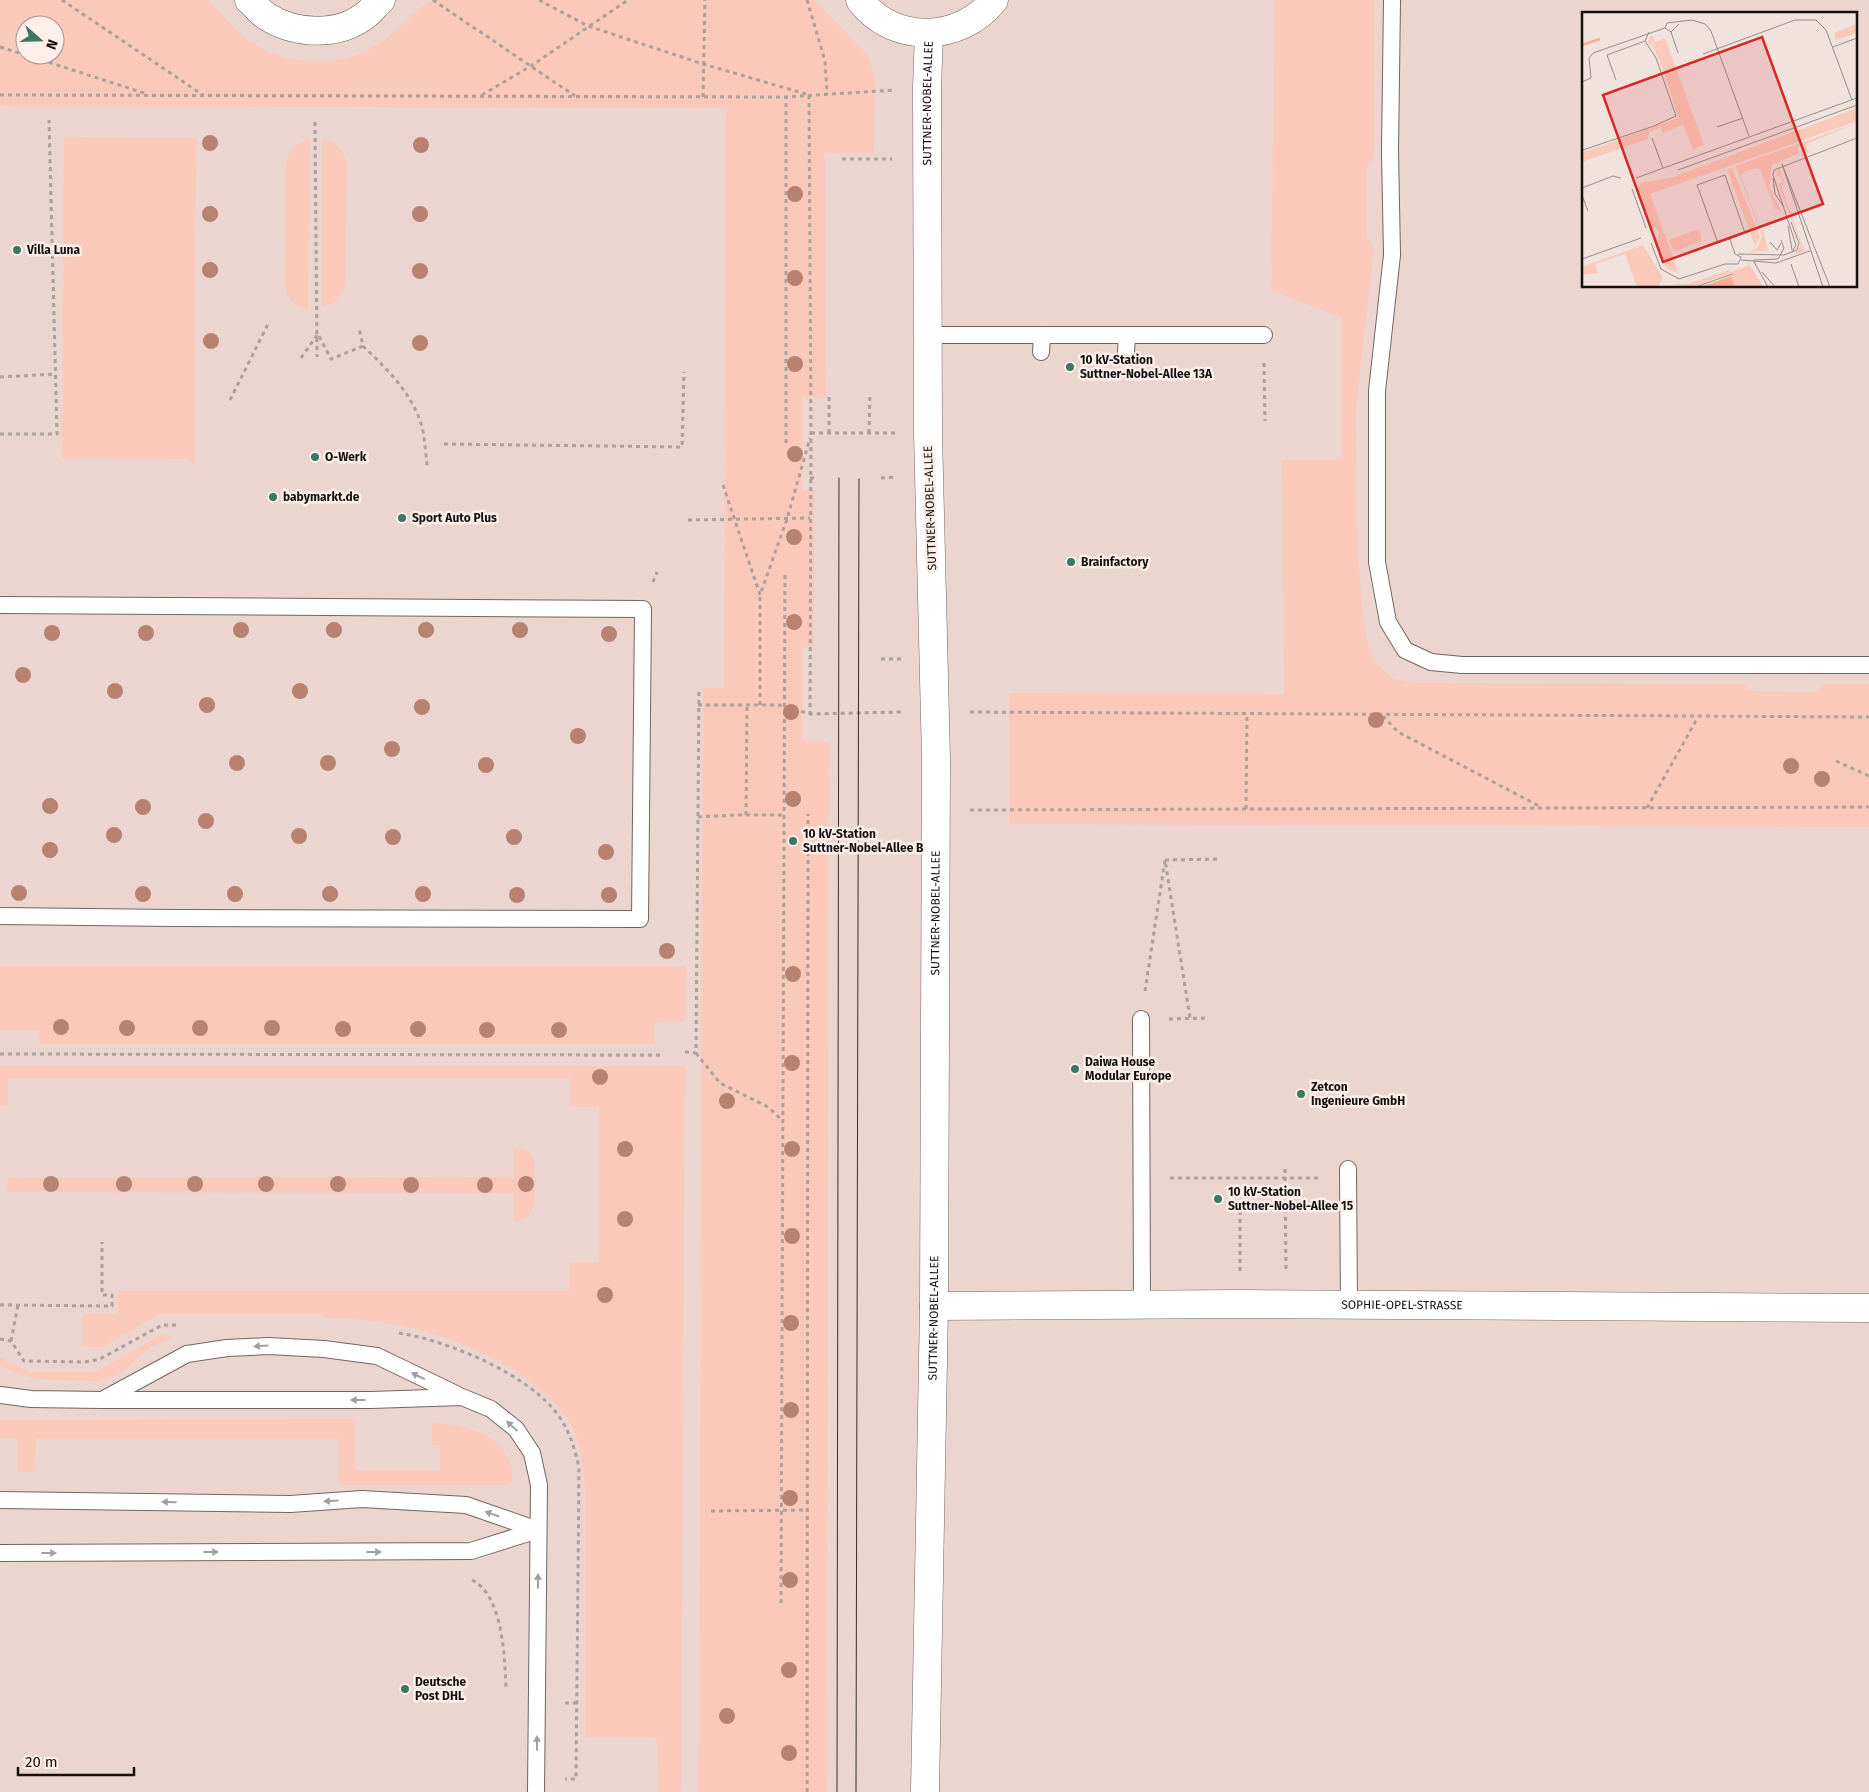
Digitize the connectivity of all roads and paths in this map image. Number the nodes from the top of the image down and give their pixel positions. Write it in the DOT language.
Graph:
graph roads {
  1 [pos="62,0"];
  2 [pos="249,0"];
  3 [pos="381,0"];
  4 [pos="433,0"];
  5 [pos="539,0"];
  6 [pos="628,0"];
  7 [pos="706,0"];
  8 [pos="806,0"];
  9 [pos="860,0"];
  10 [pos="994,0"];
  11 [pos="1392,0"];
  12 [pos="588,26"];
  13 [pos="929,34"];
  14 [pos="0,46"];
  15 [pos="15,51"];
  16 [pos="703,64"];
  17 [pos="57,65"];
  18 [pos="531,66"];
  19 [pos="927,87"];
  20 [pos="827,94"];
  21 [pos="0,95"];
  22 [pos="151,95"];
  23 [pos="203,95"];
  24 [pos="809,95"];
  25 [pos="481,96"];
  26 [pos="576,96"];
  27 [pos="703,97"];
  28 [pos="786,97"];
  29 [pos="49,120"];
  30 [pos="315,122"];
  31 [pos="842,159"];
  32 [pos="928,160"];
  33 [pos="268,324"];
  34 [pos="359,328"];
  35 [pos="318,334"];
  36 [pos="1042,335"];
  37 [pos="1264,335"];
  38 [pos="928,336"];
  39 [pos="1127,336"];
  40 [pos="363,346"];
  41 [pos="1041,352"];
  42 [pos="1126,352"];
  43 [pos="301,358"];
  44 [pos="317,358"];
  45 [pos="684,372"];
  46 [pos="56,374"];
  47 [pos="0,377"];
  48 [pos="870,392"];
  49 [pos="829,393"];
  50 [pos="230,400"];
  51 [pos="1265,421"];
  52 [pos="811,433"];
  53 [pos="829,433"];
  54 [pos="869,433"];
  55 [pos="928,433"];
  56 [pos="0,434"];
  57 [pos="786,442"];
  58 [pos="444,444"];
  59 [pos="427,466"];
  60 [pos="810,478"];
  61 [pos="817,478"];
  62 [pos="723,484"];
  63 [pos="787,518"];
  64 [pos="810,518"];
  65 [pos="734,519"];
  66 [pos="688,520"];
  67 [pos="784,574"];
  68 [pos="760,595"];
  69 [pos="0,605"];
  70 [pos="810,659"];
  71 [pos="817,659"];
  72 [pos="1869,665"];
  73 [pos="699,688"];
  74 [pos="760,704"];
  75 [pos="698,705"];
  76 [pos="747,705"];
  77 [pos="784,706"];
  78 [pos="935,712"];
  79 [pos="810,714"];
  80 [pos="1247,714"];
  81 [pos="1383,716"];
  82 [pos="1698,716"];
  83 [pos="1869,717"];
  84 [pos="1836,761"];
  85 [pos="1869,776"];
  86 [pos="1869,807"];
  87 [pos="1543,808"];
  88 [pos="1647,808"];
  89 [pos="1246,809"];
  90 [pos="935,811"];
  91 [pos="808,814"];
  92 [pos="746,815"];
  93 [pos="783,815"];
  94 [pos="698,817"];
  95 [pos="1221,859"];
  96 [pos="1165,860"];
  97 [pos="0,916"];
  98 [pos="1176,1018"];
  99 [pos="1190,1018"];
  100 [pos="1206,1018"];
  101 [pos="1141,1019"];
  102 [pos="685,1052"];
  103 [pos="696,1053"];
  104 [pos="0,1054"];
  105 [pos="662,1055"];
  106 [pos="783,1121"];
  107 [pos="1285,1169"];
  108 [pos="1348,1173"];
  109 [pos="1142,1178"];
  110 [pos="1285,1178"];
  111 [pos="1286,1203"];
  112 [pos="102,1242"];
  113 [pos="1142,1304"];
  114 [pos="1241,1304"];
  115 [pos="0,1305"];
  116 [pos="18,1305"];
  117 [pos="1286,1305"];
  118 [pos="934,1306"];
  119 [pos="1349,1306"];
  120 [pos="1869,1308"];
  121 [pos="181,1325"];
  122 [pos="392,1331"];
  123 [pos="0,1339"];
  124 [pos="11,1342"];
  125 [pos="0,1390"];
  126 [pos="0,1395"];
  127 [pos="462,1397"];
  128 [pos="31,1399"];
  129 [pos="102,1400"];
  130 [pos="0,1401"];
  131 [pos="0,1500"];
  132 [pos="782,1510"];
  133 [pos="808,1510"];
  134 [pos="711,1511"];
  135 [pos="538,1530"];
  136 [pos="0,1553"];
  137 [pos="470,1580"];
  138 [pos="782,1603"];
  139 [pos="506,1696"];
  140 [pos="536,1785"];
  141 [pos="806,1792"];
  142 [pos="925,1792"];
  1 -- 23 [label="path"];
  2 -- 3 [label="street"];
  4 -- 18 [label="path"];
  5 -- 12 [label="path"];
  6 -- 12 [label="path"];
  7 -- 16 [label="path"];
  8 -- 20 [label="path"];
  9 -- 13 [label="street, SUTTNER-NOBEL-ALLEE"];
  10 -- 13 [label="street, SUTTNER-NOBEL-ALLEE"];
  11 -- 72 [label="lane"];
  12 -- 16 [label="path"];
  12 -- 18 [label="path"];
  13 -- 19 [label="street, SUTTNER-NOBEL-ALLEE"];
  14 -- 15 [label="path"];
  16 -- 24 [label="path"];
  16 -- 27 [label="path"];
  17 -- 22 [label="path"];
  18 -- 25 [label="path"];
  18 -- 26 [label="path"];
  19 -- 20 [label="path"];
  19 -- 32 [label="street, SUTTNER-NOBEL-ALLEE"];
  20 -- 24 [label="path"];
  21 -- 22 [label="path"];
  22 -- 23 [label="path"];
  23 -- 25 [label="path"];
  24 -- 28 [label="path"];
  24 -- 52 [label="path"];
  25 -- 26 [label="path"];
  26 -- 27 [label="path"];
  27 -- 28 [label="path"];
  28 -- 57 [label="path"];
  29 -- 46 [label="path"];
  30 -- 35 [label="path"];
  31 -- 32 [label="path"];
  32 -- 38 [label="street, SUTTNER-NOBEL-ALLEE"];
  33 -- 50 [label="path"];
  34 -- 40 [label="path"];
  35 -- 40 [label="path"];
  35 -- 43 [label="path"];
  35 -- 44 [label="path"];
  36 -- 38 [label="lane"];
  36 -- 39 [label="lane"];
  36 -- 41 [label="lane"];
  37 -- 39 [label="lane"];
  37 -- 51 [label="path"];
  38 -- 55 [label="street, SUTTNER-NOBEL-ALLEE"];
  39 -- 42 [label="lane"];
  40 -- 59 [label="path"];
  45 -- 58 [label="path"];
  46 -- 47 [label="path"];
  46 -- 56 [label="path"];
  48 -- 54 [label="path"];
  49 -- 53 [label="path"];
  52 -- 53 [label="path"];
  52 -- 60 [label="path"];
  52 -- 63 [label="path"];
  53 -- 54 [label="path"];
  54 -- 55 [label="path"];
  55 -- 78 [label="street, SUTTNER-NOBEL-ALLEE"];
  60 -- 61 [label="path"];
  60 -- 64 [label="path"];
  62 -- 65 [label="path"];
  63 -- 64 [label="path"];
  63 -- 65 [label="path"];
  63 -- 68 [label="path"];
  64 -- 70 [label="path"];
  65 -- 66 [label="path"];
  65 -- 68 [label="path"];
  67 -- 77 [label="path"];
  68 -- 74 [label="path"];
  69 -- 97 [label="lane"];
  70 -- 71 [label="path"];
  70 -- 79 [label="path"];
  73 -- 75 [label="path"];
  74 -- 76 [label="path"];
  74 -- 77 [label="path"];
  75 -- 76 [label="path"];
  75 -- 94 [label="path"];
  76 -- 92 [label="path"];
  77 -- 79 [label="path"];
  77 -- 93 [label="path"];
  78 -- 79 [label="path"];
  78 -- 80 [label="path"];
  78 -- 90 [label="street, SUTTNER-NOBEL-ALLEE"];
  80 -- 81 [label="path"];
  80 -- 89 [label="path"];
  81 -- 82 [label="path"];
  81 -- 87 [label="path"];
  82 -- 83 [label="path"];
  82 -- 88 [label="path"];
  84 -- 85 [label="path"];
  86 -- 88 [label="path"];
  87 -- 88 [label="path"];
  87 -- 89 [label="path"];
  89 -- 90 [label="path"];
  90 -- 118 [label="street, SUTTNER-NOBEL-ALLEE"];
  91 -- 133 [label="path"];
  92 -- 93 [label="path"];
  92 -- 94 [label="path"];
  93 -- 106 [label="path"];
  94 -- 103 [label="path"];
  95 -- 96 [label="path"];
  96 -- 99 [label="path"];
  96 -- 101 [label="path"];
  98 -- 99 [label="path"];
  99 -- 100 [label="path"];
  101 -- 109 [label="lane"];
  102 -- 103 [label="path"];
  103 -- 106 [label="path"];
  104 -- 105 [label="path"];
  106 -- 132 [label="path"];
  107 -- 110 [label="path"];
  108 -- 110 [label="path"];
  108 -- 119 [label="lane"];
  109 -- 110 [label="path"];
  109 -- 113 [label="lane"];
  110 -- 111 [label="path"];
  111 -- 114 [label="path"];
  111 -- 117 [label="path"];
  112 -- 116 [label="path"];
  113 -- 114 [label="street, SOPHIE-OPEL-STRASSE"];
  113 -- 118 [label="street, SOPHIE-OPEL-STRASSE"];
  114 -- 117 [label="street, SOPHIE-OPEL-STRASSE"];
  115 -- 116 [label="path"];
  116 -- 124 [label="path"];
  117 -- 119 [label="street, SOPHIE-OPEL-STRASSE"];
  118 -- 142 [label="street, SUTTNER-NOBEL-ALLEE"];
  119 -- 120 [label="street, SOPHIE-OPEL-STRASSE"];
  121 -- 124 [label="path"];
  122 -- 140 [label="path"];
  123 -- 124 [label="path"];
  125 -- 128 [label="lane"];
  126 -- 128 [label="lane"];
  127 -- 129 [label="lane, one-way"];
  127 -- 129 [label="lane, one-way"];
  135 -- 127 [label="lane, one-way"];
  128 -- 129 [label="lane"];
  128 -- 130 [label="lane"];
  135 -- 131 [label="lane, one-way"];
  132 -- 133 [label="path"];
  132 -- 134 [label="path"];
  132 -- 138 [label="path"];
  133 -- 141 [label="path"];
  136 -- 135 [label="lane, one-way"];
  140 -- 135 [label="lane, one-way"];
  137 -- 139 [label="path"];
}
